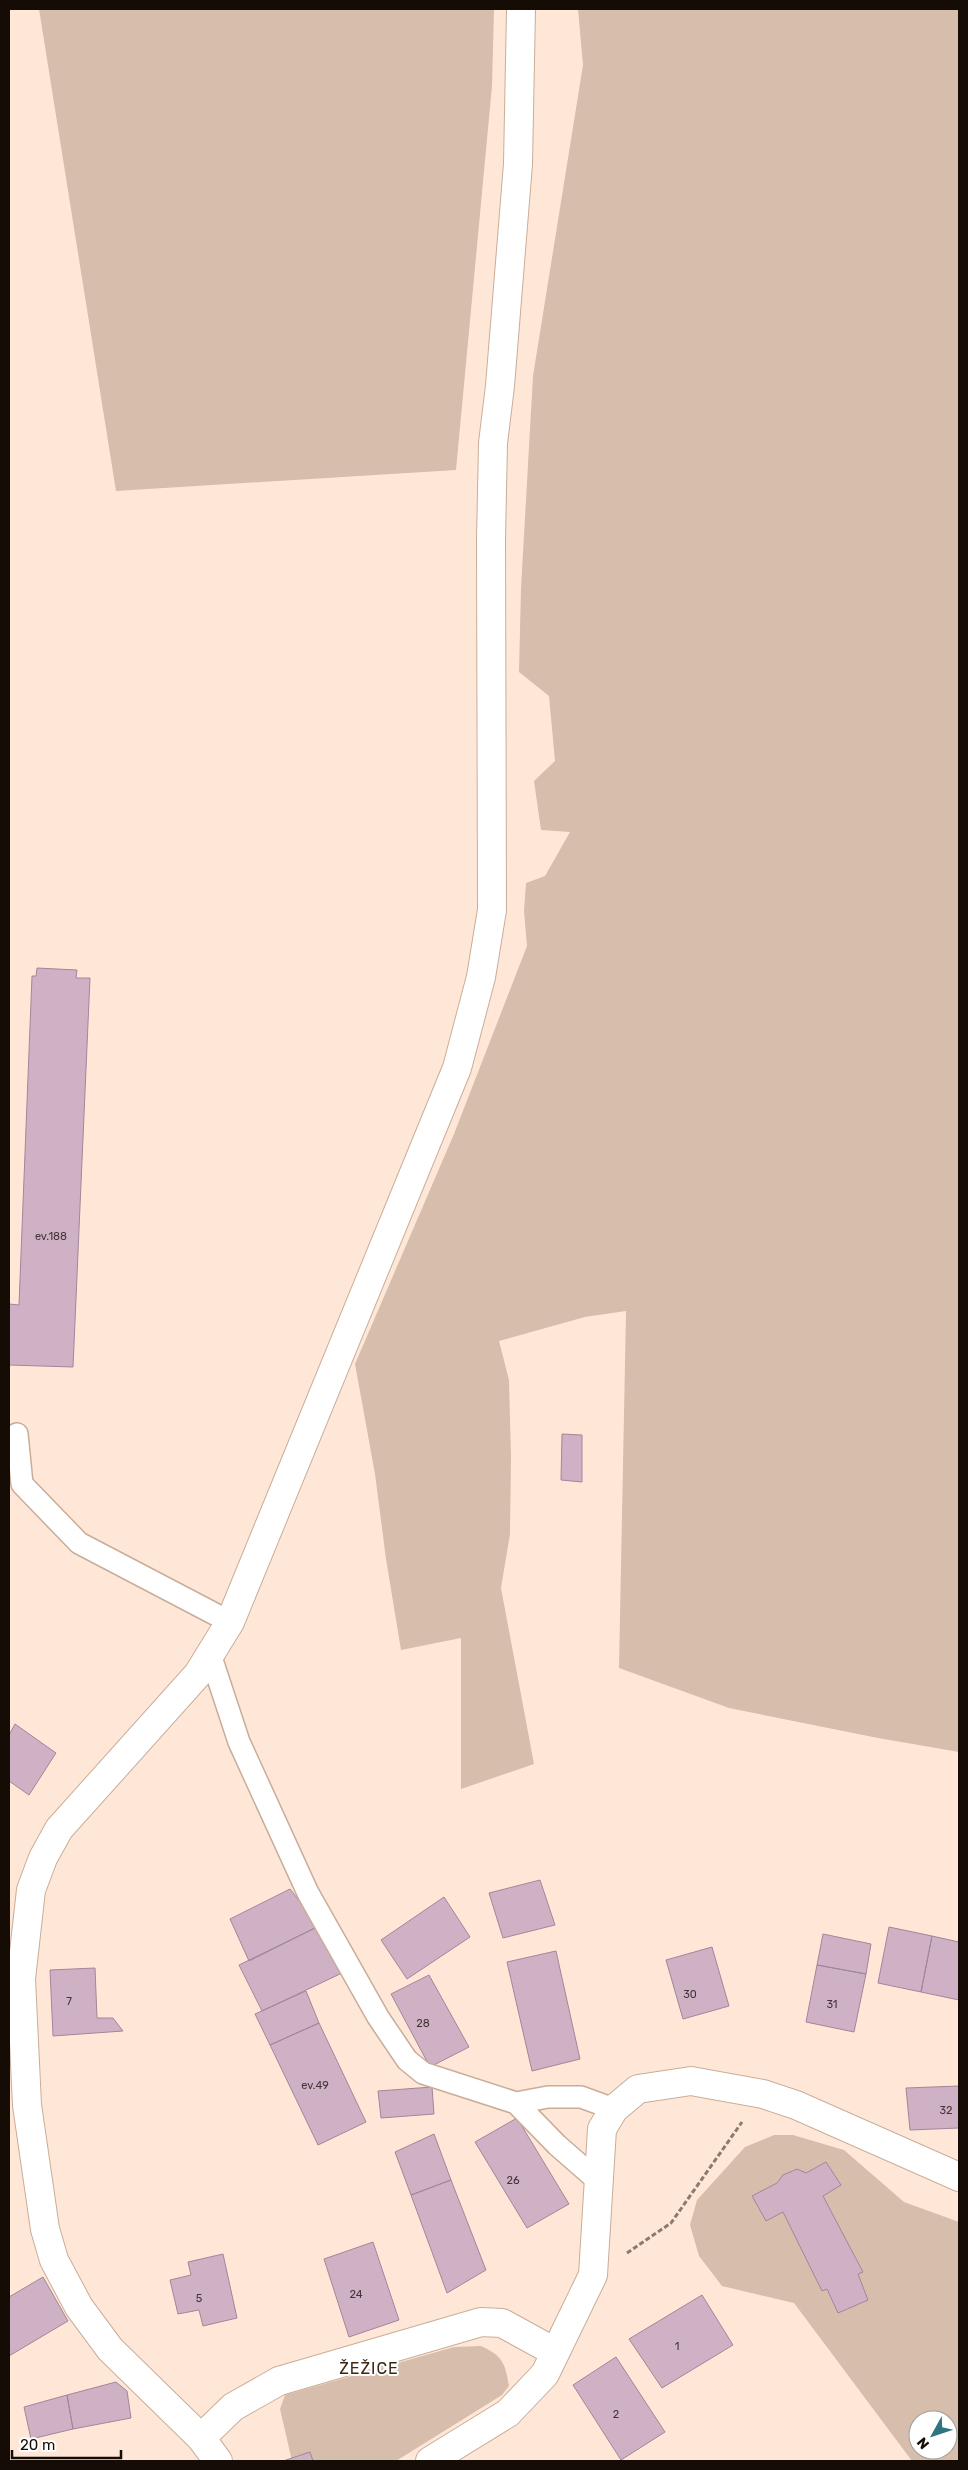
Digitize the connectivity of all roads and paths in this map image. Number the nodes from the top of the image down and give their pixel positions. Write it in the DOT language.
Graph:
graph roads {
  1 [pos="521,9"];
  2 [pos="17,1434"];
  3 [pos="230,1622"];
  4 [pos="210,1654"];
  5 [pos="763,2094"];
  6 [pos="516,2103"];
  7 [pos="614,2109"];
  8 [pos="959,2178"];
  9 [pos="597,2180"];
  10 [pos="593,2275"];
  11 [pos="556,2352"];
  12 [pos="201,2438"];
  13 [pos="218,2461"];
  14 [pos="430,2461"];
  1 -- 3 [label="street"];
  2 -- 3 [label="lane"];
  3 -- 4 [label="street"];
  4 -- 6 [label="lane"];
  4 -- 12 [label="street"];
  5 -- 7 [label="street"];
  5 -- 8 [label="street"];
  5 -- 10 [label="path"];
  6 -- 7 [label="lane"];
  6 -- 9 [label="lane"];
  7 -- 9 [label="street"];
  9 -- 10 [label="street"];
  10 -- 11 [label="street"];
  11 -- 12 [label="street"];
  11 -- 14 [label="street"];
  12 -- 13 [label="street"];
}
